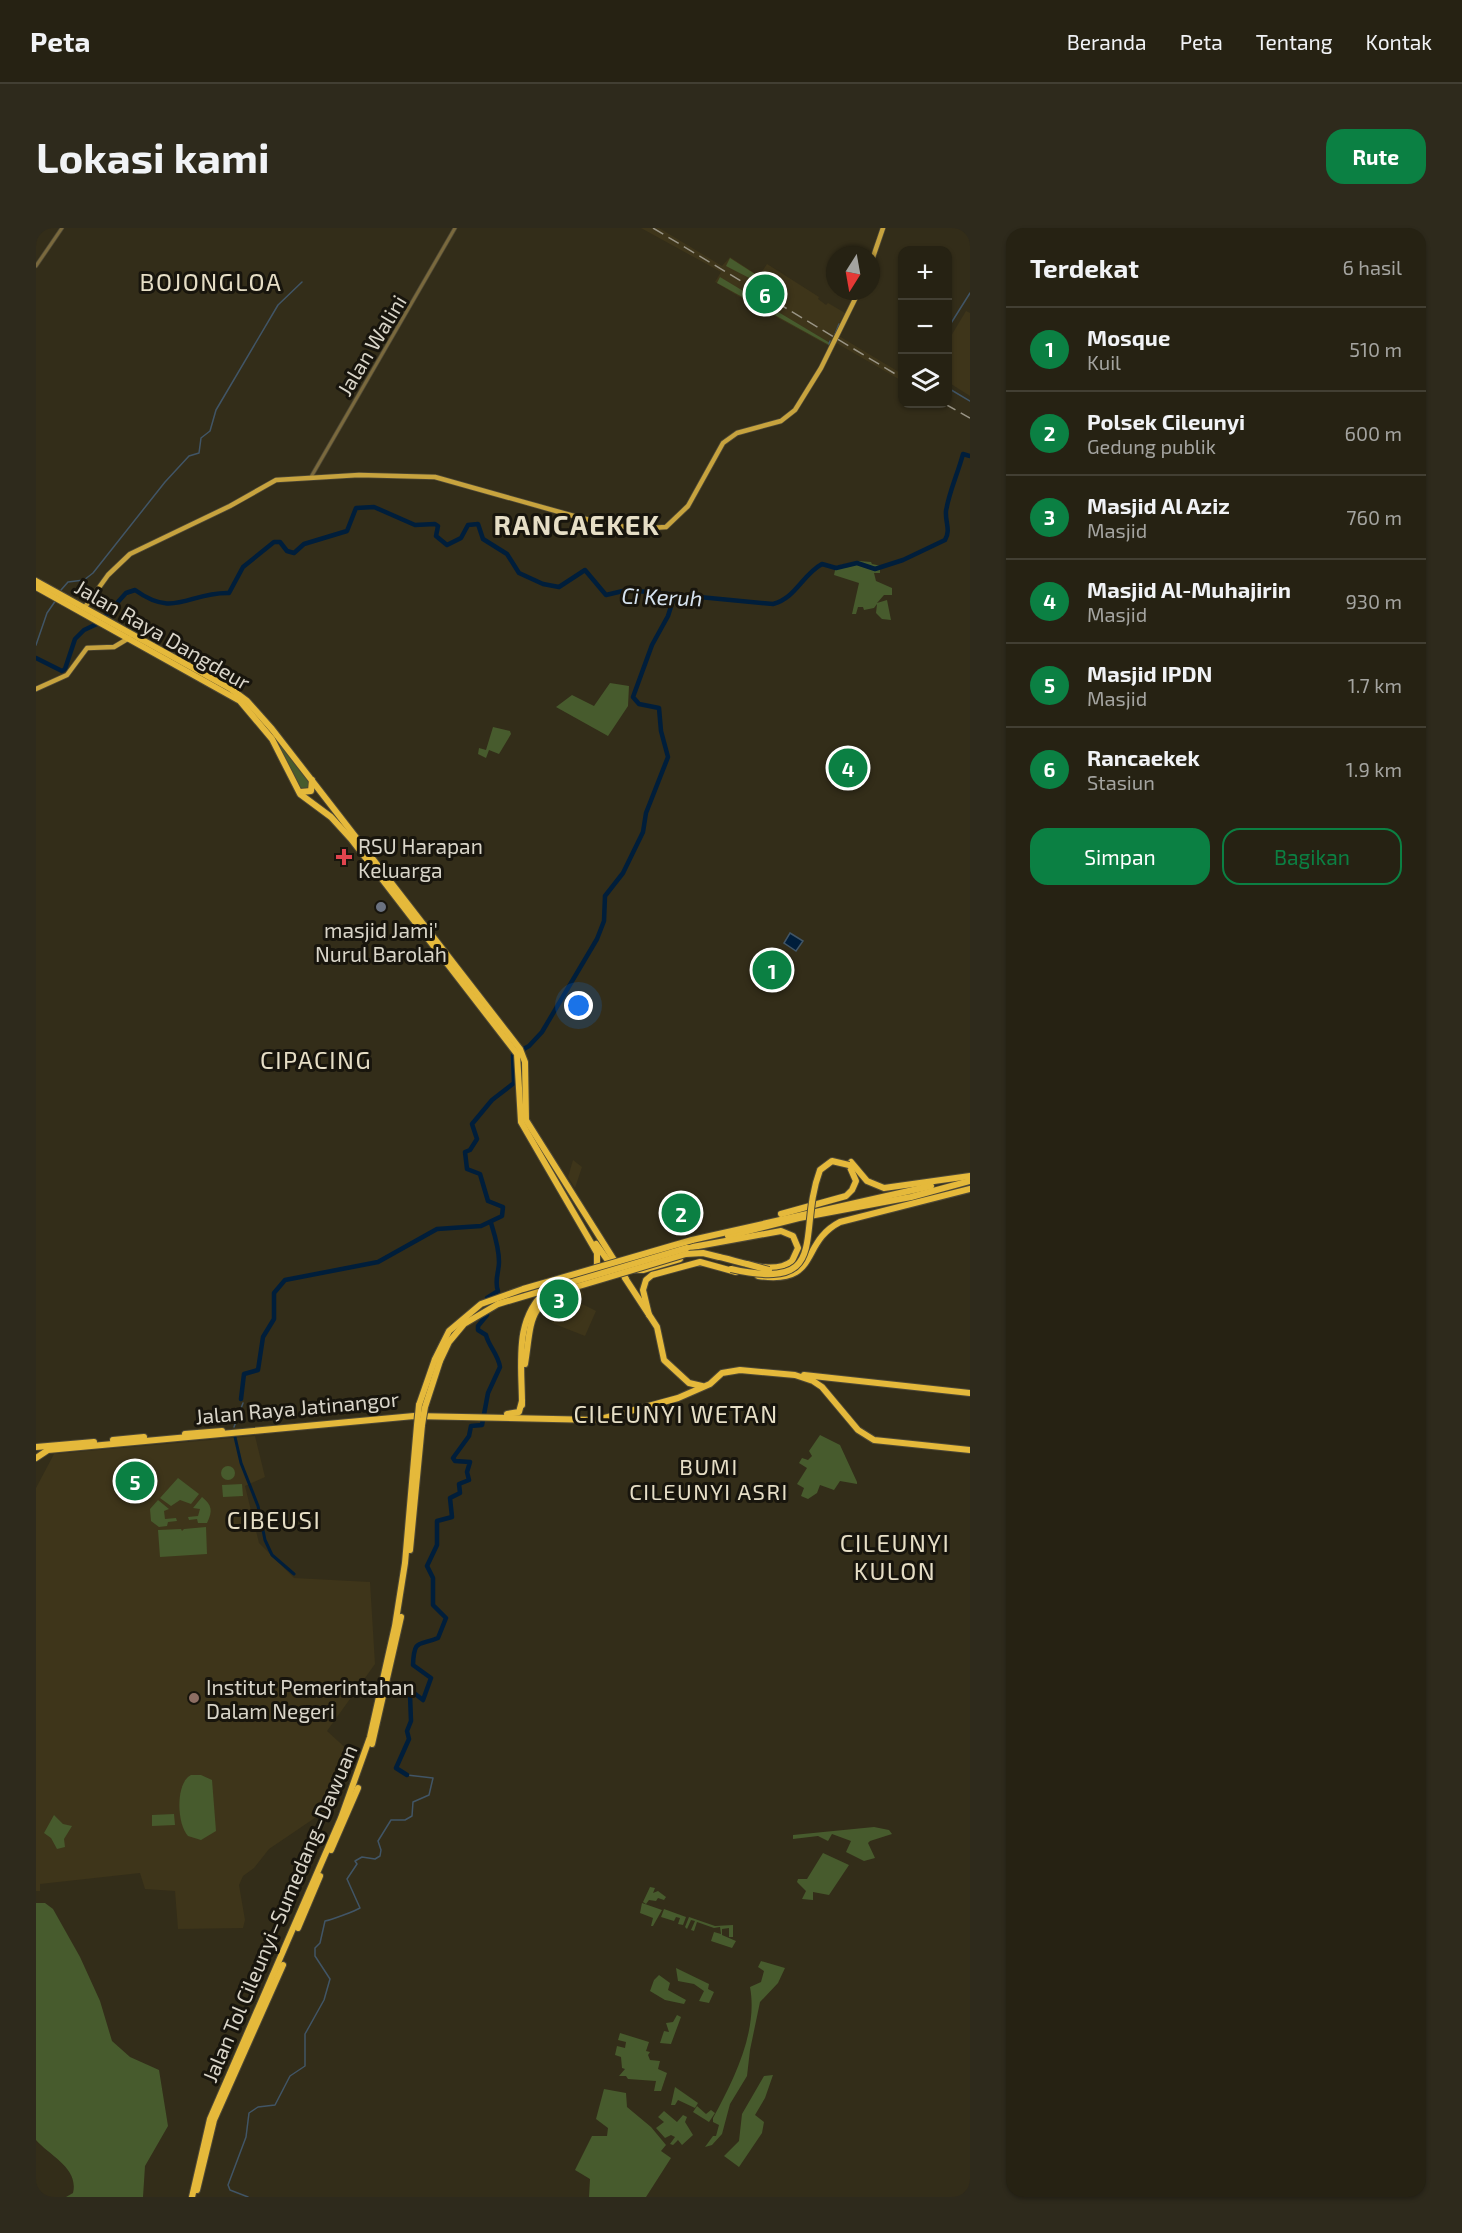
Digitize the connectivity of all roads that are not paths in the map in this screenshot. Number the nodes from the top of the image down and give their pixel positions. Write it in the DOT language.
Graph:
graph roads {
  1 [pos="62,228"];
  2 [pos="455,228"];
  3 [pos="883,228"];
  4 [pos="877,246"];
  5 [pos="36,266"];
  6 [pos="855,300"];
  7 [pos="311,477"];
  8 [pos="36,581"];
  9 [pos="36,587"];
  10 [pos="58,596"];
  11 [pos="85,607"];
  12 [pos="97,617"];
  13 [pos="108,623"];
  14 [pos="129,638"];
  15 [pos="36,689"];
  16 [pos="312,780"];
  17 [pos="298,791"];
  18 [pos="324,796"];
  19 [pos="317,806"];
  20 [pos="520,1053"];
  21 [pos="850,1163"];
  22 [pos="970,1178"];
  23 [pos="970,1189"];
  24 [pos="572,1205"];
  25 [pos="769,1221"];
  26 [pos="599,1236"];
  27 [pos="687,1248"];
  28 [pos="719,1257"];
  29 [pos="747,1264"];
  30 [pos="611,1266"];
  31 [pos="719,1267"];
  32 [pos="655,1272"];
  33 [pos="588,1274"];
  34 [pos="628,1277"];
  35 [pos="643,1290"];
  36 [pos="635,1293"];
  37 [pos="649,1316"];
  38 [pos="438,1360"];
  39 [pos="522,1373"];
  40 [pos="685,1380"];
  41 [pos="818,1380"];
  42 [pos="710,1384"];
  43 [pos="970,1393"];
  44 [pos="684,1395"];
  45 [pos="522,1401"];
  46 [pos="484,1415"];
  47 [pos="543,1418"];
  48 [pos="970,1450"];
  49 [pos="37,1451"];
  50 [pos="194,2197"];
  1 -- 5 [label="street"];
  2 -- 7 [label="street, Jalan Walini"];
  3 -- 4 [label="main road"];
  6 -- 7 [label="main road"];
  7 -- 11 [label="main road"];
  8 -- 10 [label="highway, Jalan Raya Dangdeur"];
  9 -- 10 [label="highway, Jalan Raya Dangdeur"];
  10 -- 11 [label="highway, Jalan Raya Dangdeur"];
  10 -- 12 [label="highway, Jalan Raya Dangdeur"];
  11 -- 12 [label="highway, Jalan Raya Dangdeur"];
  12 -- 13 [label="highway, Jalan Raya Dangdeur"];
  13 -- 14 [label="highway, Jalan Raya Dangdeur"];
  13 -- 16 [label="highway, Jalan Raya Dangdeur"];
  14 -- 15 [label="main road"];
  14 -- 17 [label="highway, Jalan Raya Dangdeur"];
  16 -- 17 [label="highway"];
  16 -- 18 [label="highway, Jalan Raya Dangdeur"];
  17 -- 19 [label="highway"];
  18 -- 19 [label="highway"];
  18 -- 20 [label="highway, Jalan Raya Dangdeur"];
  19 -- 20 [label="highway"];
  20 -- 24 [label="highway"];
  20 -- 26 [label="highway"];
  21 -- 22 [label="highway"];
  21 -- 25 [label="highway"];
  21 -- 29 [label="highway, bridge"];
  21 -- 31 [label="highway, bridge"];
  22 -- 25 [label="highway, Jalan Tol Cileunyi–Sumedang–Dawuan"];
  23 -- 31 [label="highway, bridge"];
  24 -- 30 [label="highway"];
  24 -- 33 [label="highway"];
  25 -- 27 [label="highway, Jalan Tol Cileunyi–Sumedang–Dawuan"];
  25 -- 38 [label="highway, Jalan Tol Cileunyi–Sumedang–Dawuan, bridge"];
  26 -- 28 [label="highway, bridge"];
  26 -- 34 [label="highway"];
  27 -- 29 [label="highway, bridge"];
  27 -- 38 [label="highway, Jalan Tol Cileunyi–Sumedang–Dawuan, bridge"];
  28 -- 29 [label="highway"];
  28 -- 39 [label="highway, bridge"];
  31 -- 32 [label="highway"];
  32 -- 34 [label="highway"];
  32 -- 35 [label="highway"];
  33 -- 34 [label="highway"];
  33 -- 39 [label="highway"];
  34 -- 36 [label="highway"];
  35 -- 36 [label="highway"];
  35 -- 37 [label="highway"];
  36 -- 37 [label="highway"];
  37 -- 40 [label="highway"];
  38 -- 50 [label="highway, Jalan Tol Cileunyi–Sumedang–Dawuan, bridge"];
  39 -- 45 [label="highway"];
  40 -- 42 [label="highway"];
  40 -- 44 [label="highway"];
  41 -- 42 [label="highway, Jalan Raya Jatinangor"];
  41 -- 43 [label="highway, Jalan Raya Jatinangor"];
  41 -- 48 [label="highway"];
  42 -- 44 [label="highway, Jalan Raya Jatinangor"];
  44 -- 47 [label="highway, Jalan Raya Jatinangor"];
  45 -- 46 [label="highway, Jalan Raya Jatinangor"];
  45 -- 47 [label="highway"];
  46 -- 47 [label="highway, Jalan Raya Jatinangor"];
  46 -- 49 [label="highway, Jalan Raya Jatinangor"];
}
